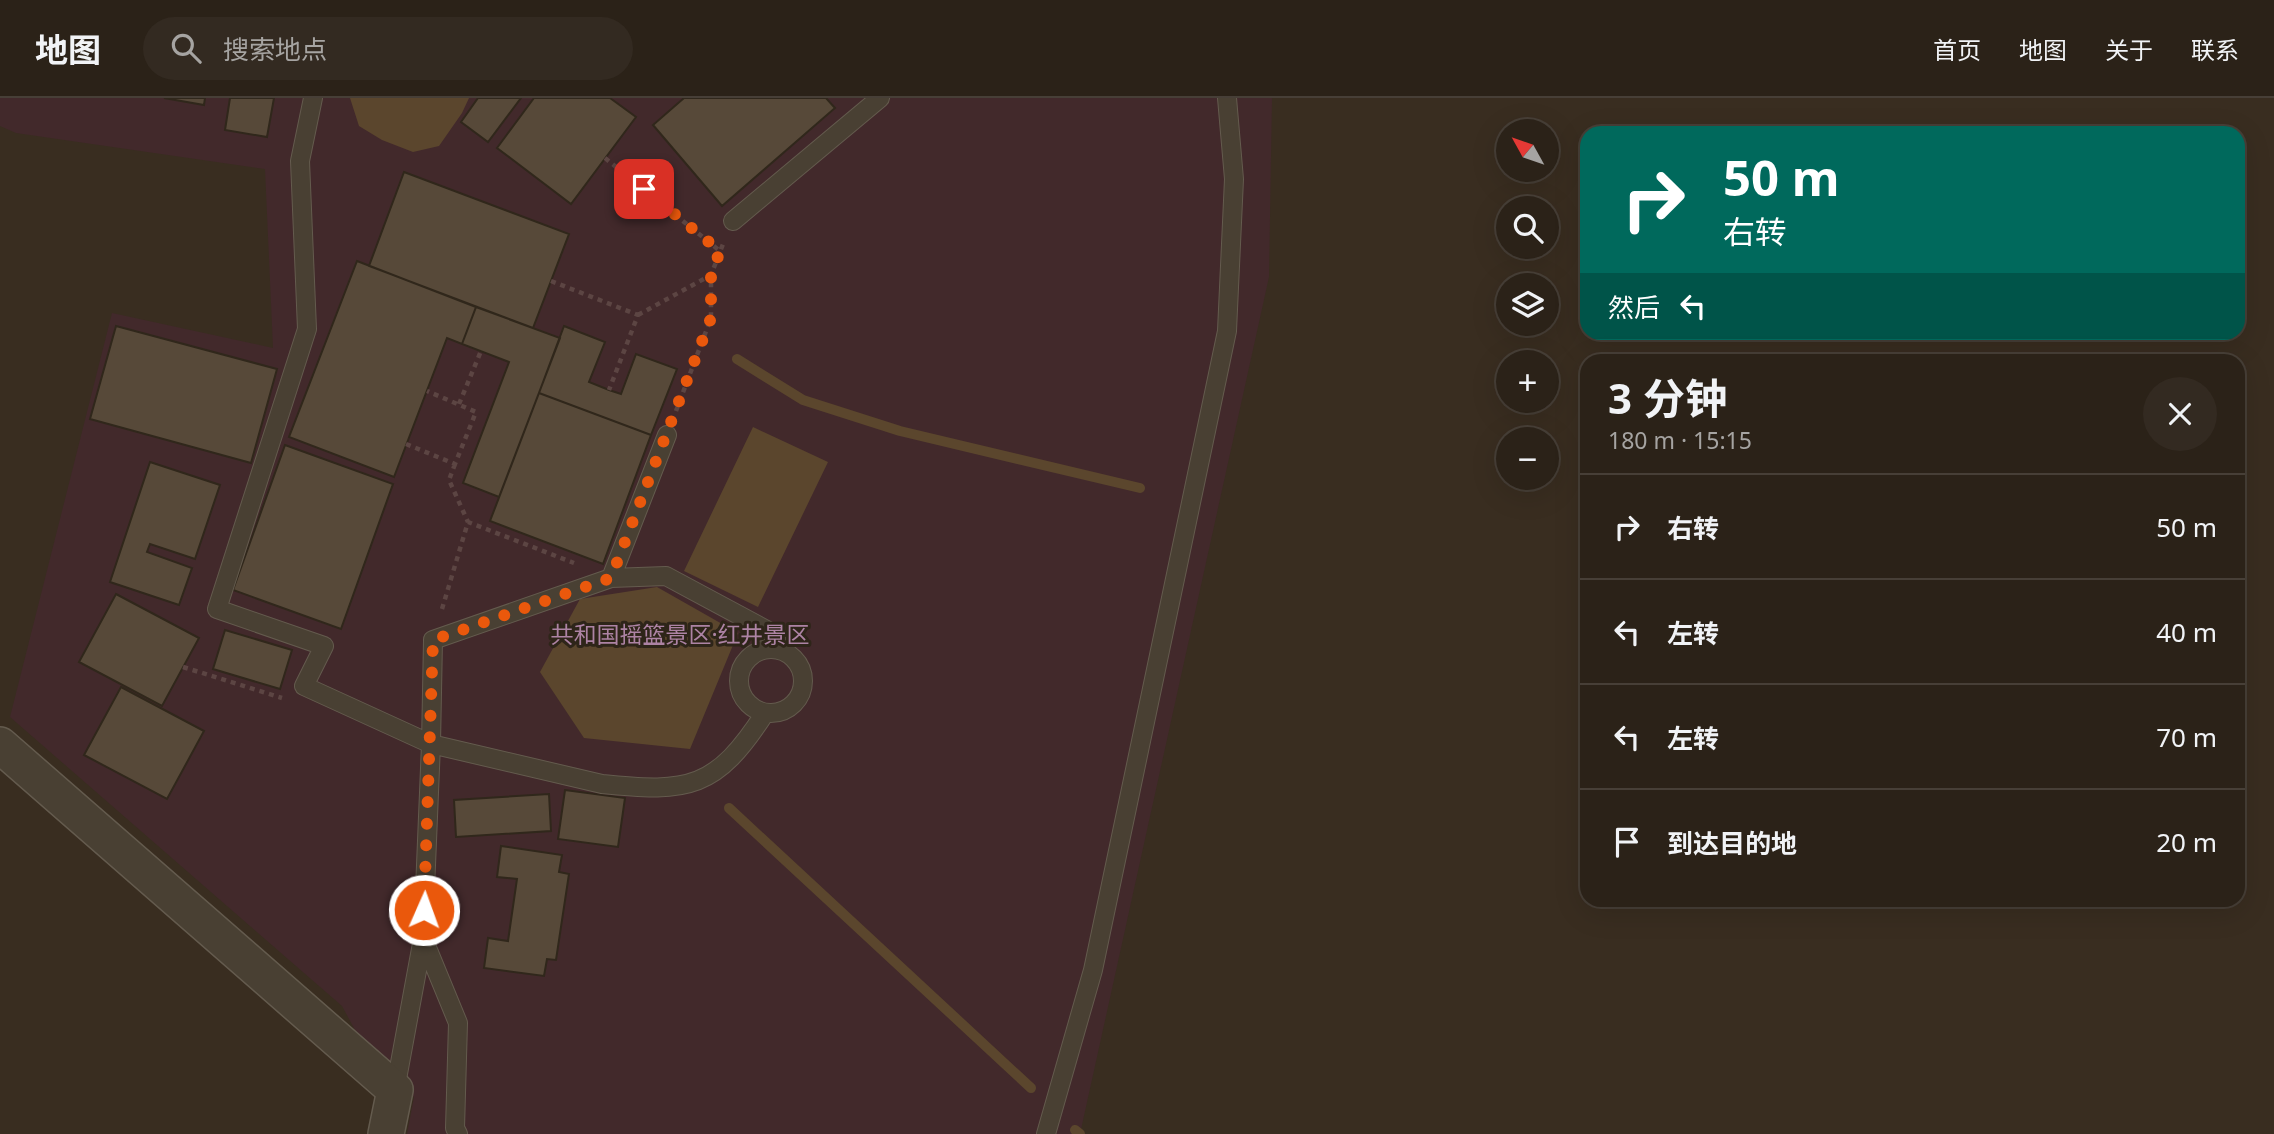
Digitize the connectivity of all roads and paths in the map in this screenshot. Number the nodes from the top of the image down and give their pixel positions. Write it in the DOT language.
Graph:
graph roads {
  1 [pos="313,98"];
  2 [pos="880,98"];
  3 [pos="1227,98"];
  4 [pos="606,158"];
  5 [pos="733,222"];
  6 [pos="720,251"];
  7 [pos="711,275"];
  8 [pos="551,281"];
  9 [pos="638,314"];
  10 [pos="481,351"];
  11 [pos="609,390"];
  12 [pos="427,391"];
  13 [pos="459,404"];
  14 [pos="667,435"];
  15 [pos="406,444"];
  16 [pos="455,464"];
  17 [pos="468,522"];
  18 [pos="611,578"];
  19 [pos="433,640"];
  20 [pos="777,649"];
  21 [pos="183,667"];
  22 [pos="304,686"];
  23 [pos="765,713"];
  24 [pos="431,744"];
  25 [pos="0,746"];
  26 [pos="423,938"];
  27 [pos="395,1090"];
  28 [pos="386,1134"];
  29 [pos="458,1134"];
  30 [pos="1046,1134"];
  1 -- 22 [label="lane"];
  2 -- 5 [label="lane"];
  3 -- 30 [label="lane"];
  4 -- 6 [label="path"];
  5 -- 6 [label="path"];
  6 -- 7 [label="path"];
  7 -- 9 [label="path"];
  7 -- 14 [label="path"];
  8 -- 9 [label="path"];
  9 -- 11 [label="path"];
  10 -- 13 [label="path"];
  12 -- 13 [label="path"];
  13 -- 16 [label="path"];
  14 -- 18 [label="lane"];
  15 -- 16 [label="path"];
  16 -- 17 [label="path"];
  17 -- 18 [label="path"];
  17 -- 19 [label="path"];
  18 -- 19 [label="lane"];
  18 -- 20 [label="lane"];
  19 -- 24 [label="lane"];
  20 -- 23 [label="lane"];
  20 -- 23 [label="lane"];
  21 -- 22 [label="path"];
  22 -- 24 [label="lane"];
  23 -- 24 [label="lane"];
  24 -- 26 [label="lane"];
  25 -- 27 [label="street"];
  26 -- 27 [label="lane"];
  26 -- 29 [label="lane"];
  27 -- 28 [label="street"];
}
